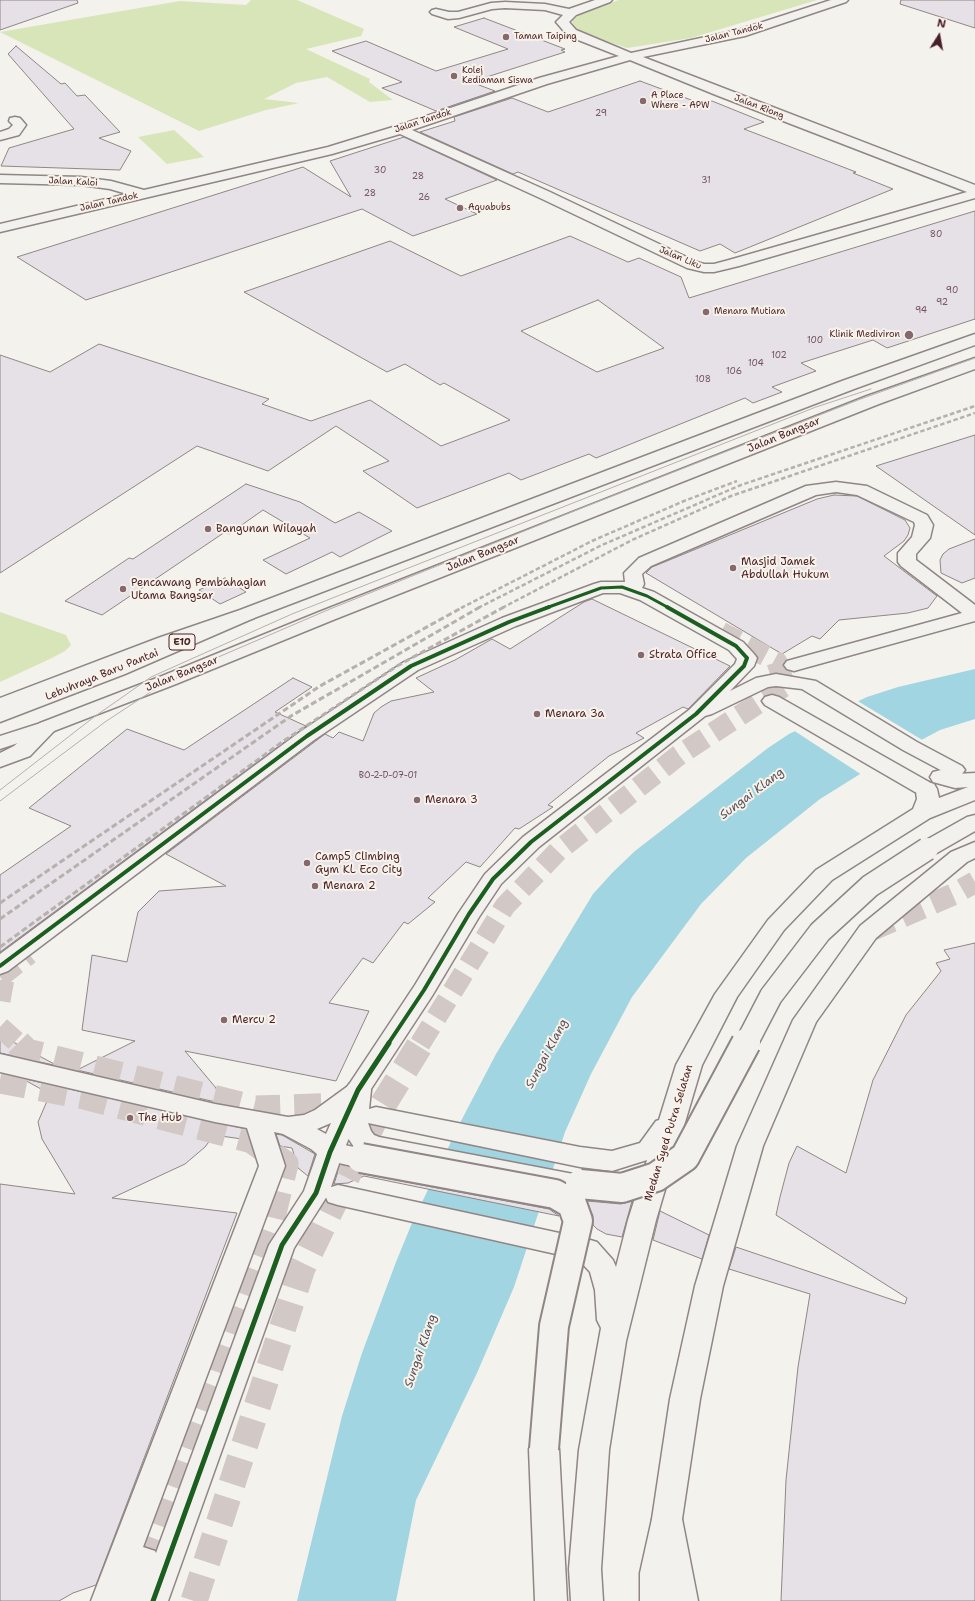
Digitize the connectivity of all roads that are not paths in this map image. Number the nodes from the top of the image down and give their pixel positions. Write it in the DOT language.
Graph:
graph roads {
  1 [pos="606,0"];
  2 [pos="842,0"];
  3 [pos="436,12"];
  4 [pos="570,14"];
  5 [pos="632,56"];
  6 [pos="15,121"];
  7 [pos="400,129"];
  8 [pos="0,136"];
  9 [pos="0,179"];
  10 [pos="975,190"];
  11 [pos="144,194"];
  12 [pos="975,194"];
  13 [pos="0,228"];
  14 [pos="975,339"];
  15 [pos="975,363"];
  16 [pos="635,584"];
  17 [pos="247,614"];
  18 [pos="975,615"];
  19 [pos="794,664"];
  20 [pos="788,694"];
  21 [pos="0,705"];
  22 [pos="696,714"];
  23 [pos="0,716"];
  24 [pos="47,727"];
  25 [pos="0,743"];
  26 [pos="0,761"];
  27 [pos="957,772"];
  28 [pos="975,780"];
  29 [pos="922,787"];
  30 [pos="975,792"];
  31 [pos="922,813"];
  32 [pos="975,822"];
  33 [pos="975,849"];
  34 [pos="0,966"];
  35 [pos="2,1059"];
  36 [pos="358,1090"];
  37 [pos="674,1115"];
  38 [pos="385,1118"];
  39 [pos="257,1120"];
  40 [pos="288,1126"];
  41 [pos="330,1152"];
  42 [pos="368,1152"];
  43 [pos="338,1195"];
  44 [pos="612,1341"];
  45 [pos="667,1519"];
  46 [pos="144,1560"];
  47 [pos="106,1601"];
  48 [pos="124,1601"];
  49 [pos="153,1601"];
  50 [pos="551,1601"];
  51 [pos="587,1601"];
  52 [pos="656,1601"];
  53 [pos="682,1601"];
  1 -- 4 [label="street"];
  2 -- 5 [label="street, Jalan Tandok"];
  3 -- 4 [label="street"];
  4 -- 5 [label="street, Jalan Riong"];
  5 -- 7 [label="street, Jalan Tandok"];
  5 -- 10 [label="street, Jalan Riong"];
  6 -- 8 [label="street"];
  7 -- 11 [label="street, Jalan Tandok"];
  7 -- 12 [label="street, Jalan Liku"];
  9 -- 11 [label="street, Jalan Kaloi"];
  11 -- 13 [label="street, Jalan Tandok"];
  14 -- 17 [label="main road"];
  15 -- 24 [label="main road, Jalan Bangsar"];
  16 -- 18 [label="street"];
  17 -- 21 [label="main road"];
  17 -- 23 [label="main road, Lebuhraya Baru Pantai / E10"];
  18 -- 19 [label="street"];
  20 -- 22 [label="street"];
  20 -- 27 [label="street"];
  20 -- 29 [label="street"];
  22 -- 34 [label="street"];
  22 -- 36 [label="street"];
  24 -- 25 [label="main road"];
  24 -- 26 [label="main road, Jalan Bangsar"];
  27 -- 28 [label="main road"];
  29 -- 31 [label="main road"];
  30 -- 31 [label="main road, Medan Syed Putra Selatan"];
  31 -- 37 [label="main road, Medan Syed Putra Selatan"];
  32 -- 42 [label="main road, bridge"];
  33 -- 45 [label="main road"];
  35 -- 39 [label="street"];
  36 -- 40 [label="street"];
  36 -- 41 [label="street"];
  36 -- 42 [label="main road"];
  37 -- 38 [label="main road"];
  37 -- 44 [label="main road, Medan Syed Putra Selatan"];
  39 -- 40 [label="street"];
  39 -- 47 [label="street"];
  40 -- 41 [label="street"];
  41 -- 42 [label="main road"];
  41 -- 49 [label="street"];
  42 -- 50 [label="main road, bridge"];
  43 -- 44 [label="main road"];
  44 -- 51 [label="main road, Medan Syed Putra Selatan"];
  45 -- 52 [label="main road"];
  45 -- 53 [label="main road"];
  46 -- 48 [label="street"];
}
